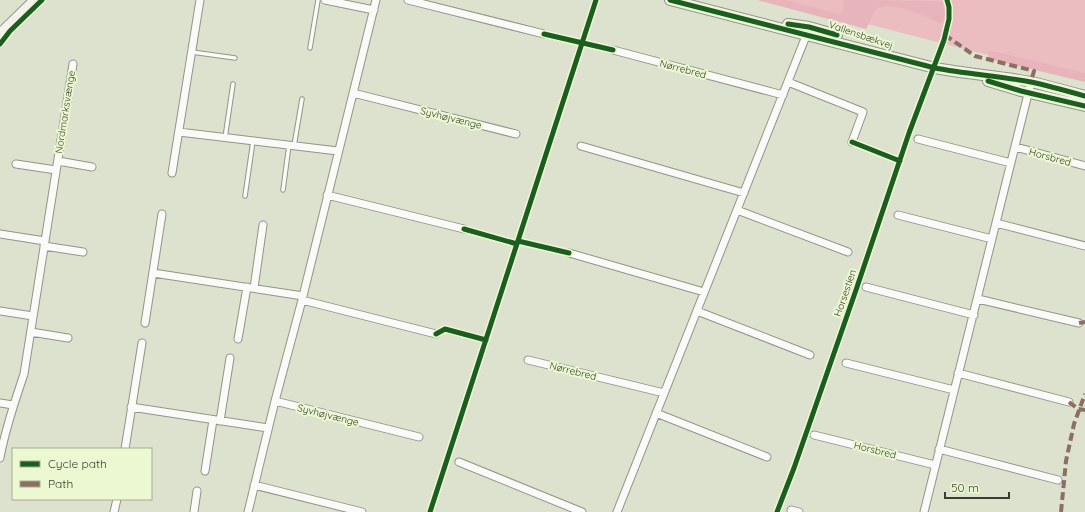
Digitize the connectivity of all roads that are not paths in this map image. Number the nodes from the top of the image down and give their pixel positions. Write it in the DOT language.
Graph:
graph roads {
  1 [pos="24,0"];
  2 [pos="35,0"];
  3 [pos="200,0"];
  4 [pos="318,0"];
  5 [pos="325,0"];
  6 [pos="376,0"];
  7 [pos="408,0"];
  8 [pos="670,0"];
  9 [pos="374,10"];
  10 [pos="808,31"];
  11 [pos="0,33"];
  12 [pos="544,34"];
  13 [pos="310,48"];
  14 [pos="613,50"];
  15 [pos="192,52"];
  16 [pos="235,58"];
  17 [pos="73,64"];
  18 [pos="788,82"];
  19 [pos="233,84"];
  20 [pos="1030,88"];
  21 [pos="353,93"];
  22 [pos="783,96"];
  23 [pos="1085,96"];
  24 [pos="302,99"];
  25 [pos="1085,106"];
  26 [pos="179,132"];
  27 [pos="516,134"];
  28 [pos="226,138"];
  29 [pos="918,139"];
  30 [pos="253,141"];
  31 [pos="852,142"];
  32 [pos="292,146"];
  33 [pos="581,146"];
  34 [pos="1016,147"];
  35 [pos="338,151"];
  36 [pos="58,161"];
  37 [pos="1011,163"];
  38 [pos="16,164"];
  39 [pos="92,166"];
  40 [pos="1085,166"];
  41 [pos="56,170"];
  42 [pos="172,173"];
  43 [pos="282,190"];
  44 [pos="744,193"];
  45 [pos="327,195"];
  46 [pos="245,196"];
  47 [pos="737,210"];
  48 [pos="162,214"];
  49 [pos="898,215"];
  50 [pos="996,223"];
  51 [pos="263,225"];
  52 [pos="464,229"];
  53 [pos="0,234"];
  54 [pos="992,239"];
  55 [pos="45,244"];
  56 [pos="1085,246"];
  57 [pos="83,252"];
  58 [pos="848,252"];
  59 [pos="569,253"];
  60 [pos="153,273"];
  61 [pos="866,287"];
  62 [pos="250,288"];
  63 [pos="704,292"];
  64 [pos="303,298"];
  65 [pos="978,299"];
  66 [pos="0,311"];
  67 [pos="697,311"];
  68 [pos="974,315"];
  69 [pos="33,316"];
  70 [pos="145,323"];
  71 [pos="1080,323"];
  72 [pos="31,332"];
  73 [pos="436,334"];
  74 [pos="68,338"];
  75 [pos="238,339"];
  76 [pos="142,343"];
  77 [pos="810,355"];
  78 [pos="230,358"];
  79 [pos="528,360"];
  80 [pos="846,363"];
  81 [pos="958,373"];
  82 [pos="954,390"];
  83 [pos="664,393"];
  84 [pos="275,401"];
  85 [pos="1069,402"];
  86 [pos="0,403"];
  87 [pos="13,405"];
  88 [pos="131,407"];
  89 [pos="656,413"];
  90 [pos="217,420"];
  91 [pos="268,428"];
  92 [pos="814,435"];
  93 [pos="419,437"];
  94 [pos="125,448"];
  95 [pos="939,449"];
  96 [pos="767,457"];
  97 [pos="0,458"];
  98 [pos="459,462"];
  99 [pos="935,465"];
  100 [pos="205,471"];
  101 [pos="1058,480"];
  102 [pos="254,485"];
  103 [pos="197,491"];
  104 [pos="116,500"];
  105 [pos="791,510"];
  106 [pos="114,512"];
  107 [pos="194,512"];
  108 [pos="248,512"];
  109 [pos="362,512"];
  110 [pos="582,512"];
  111 [pos="617,512"];
  112 [pos="800,512"];
  113 [pos="924,512"];
  1 -- 11 [label="street"];
  2 -- 11 [label="street"];
  3 -- 15 [label="street"];
  4 -- 13 [label="lane"];
  5 -- 9 [label="street"];
  6 -- 9 [label="street"];
  7 -- 12 [label="street"];
  8 -- 10 [label="street, Vallensbækvej"];
  9 -- 21 [label="street"];
  10 -- 18 [label="street"];
  10 -- 20 [label="street, Vallensbækvej"];
  14 -- 22 [label="street, Nørrebred"];
  15 -- 16 [label="lane"];
  15 -- 26 [label="street"];
  17 -- 36 [label="street, Nordmarksvænge"];
  18 -- 22 [label="street"];
  18 -- 31 [label="street"];
  19 -- 28 [label="lane"];
  20 -- 23 [label="street, Vallensbækvej"];
  20 -- 25 [label="street, Vallensbækvej"];
  20 -- 34 [label="street, Horsbred"];
  21 -- 27 [label="street, Syvhøjvænge"];
  21 -- 35 [label="street"];
  22 -- 44 [label="street"];
  24 -- 32 [label="lane"];
  26 -- 28 [label="street"];
  26 -- 42 [label="street"];
  28 -- 30 [label="street"];
  29 -- 37 [label="street"];
  30 -- 32 [label="street"];
  30 -- 46 [label="lane"];
  32 -- 35 [label="street"];
  32 -- 43 [label="lane"];
  33 -- 44 [label="street"];
  34 -- 37 [label="street, Horsbred"];
  34 -- 40 [label="street, Horsbred"];
  35 -- 45 [label="street"];
  36 -- 39 [label="street, Nordmarksvænge"];
  36 -- 41 [label="street, Nordmarksvænge"];
  37 -- 50 [label="street, Horsbred"];
  38 -- 41 [label="street"];
  41 -- 55 [label="street, Nordmarksvænge"];
  44 -- 47 [label="street"];
  45 -- 52 [label="street"];
  45 -- 64 [label="street"];
  47 -- 58 [label="street"];
  47 -- 63 [label="street"];
  48 -- 60 [label="street"];
  49 -- 54 [label="street"];
  50 -- 54 [label="street, Horsbred"];
  50 -- 56 [label="street"];
  51 -- 62 [label="street"];
  53 -- 55 [label="street"];
  54 -- 65 [label="street, Horsbred"];
  55 -- 57 [label="street"];
  55 -- 69 [label="street, Nordmarksvænge"];
  59 -- 63 [label="street"];
  60 -- 62 [label="street"];
  60 -- 70 [label="street"];
  61 -- 68 [label="street"];
  62 -- 64 [label="street"];
  62 -- 75 [label="street"];
  63 -- 67 [label="street"];
  64 -- 73 [label="street"];
  64 -- 84 [label="street"];
  65 -- 68 [label="street, Horsbred"];
  65 -- 71 [label="street"];
  66 -- 69 [label="street"];
  67 -- 77 [label="street"];
  67 -- 83 [label="street"];
  68 -- 81 [label="street, Horsbred"];
  69 -- 72 [label="street, Nordmarksvænge"];
  72 -- 74 [label="street"];
  72 -- 87 [label="street, Nordmarksvænge"];
  76 -- 88 [label="street"];
  78 -- 90 [label="street"];
  79 -- 83 [label="street, Nørrebred"];
  80 -- 82 [label="street"];
  81 -- 82 [label="street, Horsbred"];
  81 -- 85 [label="street"];
  82 -- 95 [label="street, Horsbred"];
  83 -- 89 [label="street"];
  84 -- 91 [label="street"];
  84 -- 93 [label="street, Syvhøjvænge"];
  86 -- 87 [label="street"];
  87 -- 97 [label="street, Nordmarksvænge"];
  88 -- 90 [label="street"];
  88 -- 94 [label="street"];
  89 -- 96 [label="street"];
  89 -- 111 [label="street"];
  90 -- 91 [label="street"];
  90 -- 100 [label="street"];
  91 -- 102 [label="street"];
  92 -- 99 [label="street, Horsbred"];
  95 -- 99 [label="street, Horsbred"];
  95 -- 101 [label="street"];
  98 -- 110 [label="street"];
  99 -- 113 [label="street, Horsbred"];
  102 -- 108 [label="street"];
  102 -- 109 [label="street"];
  103 -- 107 [label="street"];
  104 -- 106 [label="street"];
  105 -- 112 [label="street"];
}
